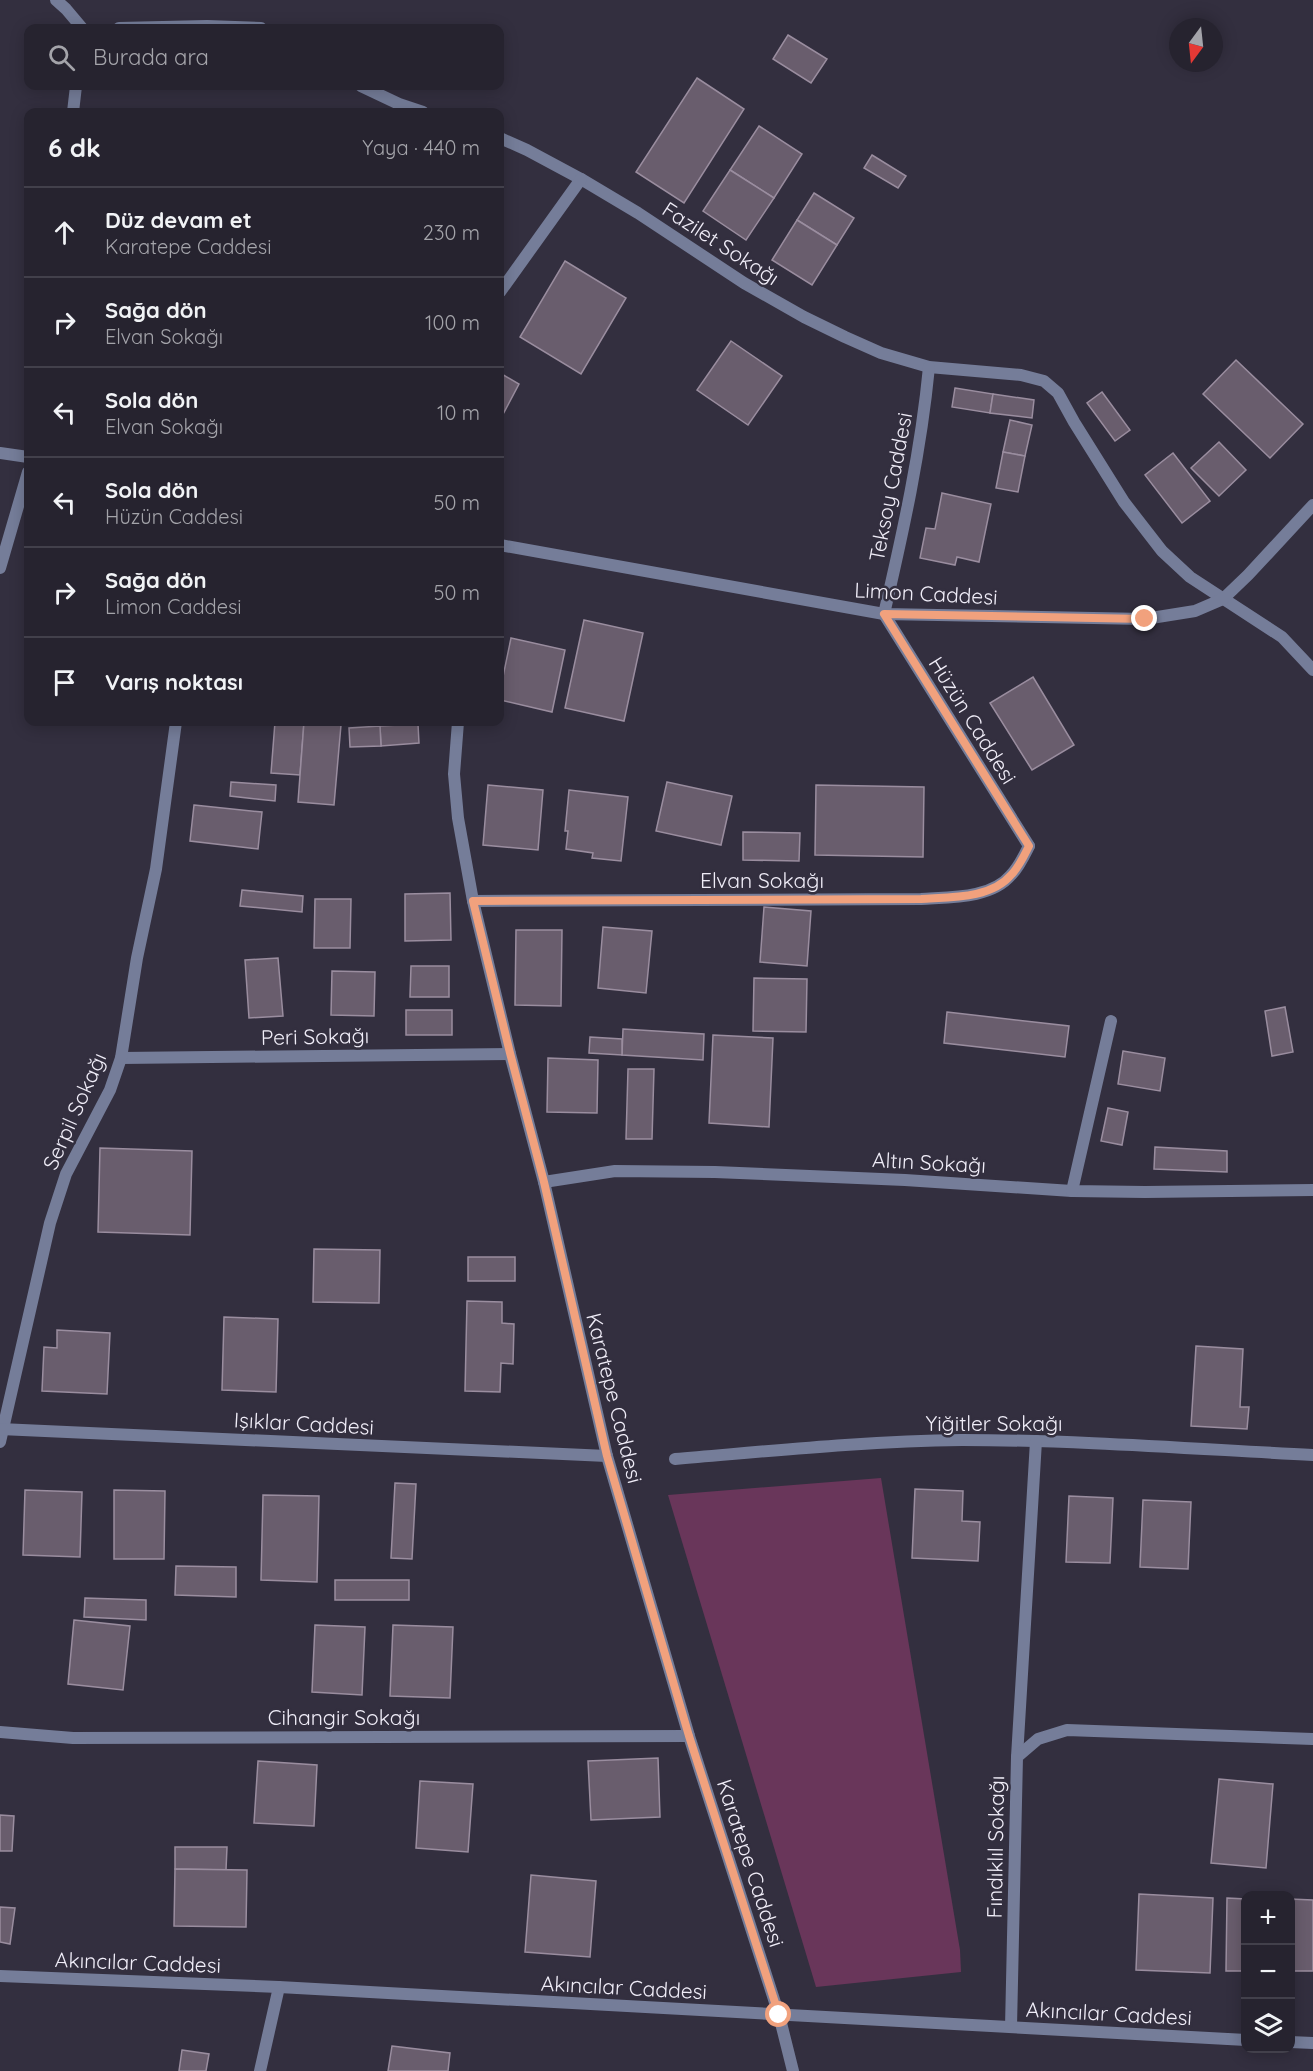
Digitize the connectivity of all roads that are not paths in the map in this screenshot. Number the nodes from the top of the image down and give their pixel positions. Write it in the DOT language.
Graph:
graph roads {
  1 [pos="56,0"];
  2 [pos="78,24"];
  3 [pos="76,90"];
  4 [pos="369,90"];
  5 [pos="73,108"];
  6 [pos="411,108"];
  7 [pos="504,140"];
  8 [pos="581,179"];
  9 [pos="504,286"];
  10 [pos="929,367"];
  11 [pos="0,453"];
  12 [pos="24,456"];
  13 [pos="24,486"];
  14 [pos="1313,505"];
  15 [pos="504,546"];
  16 [pos="0,568"];
  17 [pos="1223,599"];
  18 [pos="884,614"];
  19 [pos="1313,670"];
  20 [pos="175,726"];
  21 [pos="458,726"];
  22 [pos="1029,846"];
  23 [pos="473,901"];
  24 [pos="1111,1021"];
  25 [pos="510,1053"];
  26 [pos="121,1058"];
  27 [pos="544,1182"];
  28 [pos="1313,1190"];
  29 [pos="1072,1191"];
  30 [pos="2,1429"];
  31 [pos="1036,1441"];
  32 [pos="0,1442"];
  33 [pos="1313,1455"];
  34 [pos="607,1456"];
  35 [pos="675,1459"];
  36 [pos="0,1732"];
  37 [pos="689,1736"];
  38 [pos="1313,1739"];
  39 [pos="1017,1756"];
  40 [pos="0,1976"];
  41 [pos="279,1987"];
  42 [pos="779,2015"];
  43 [pos="1011,2027"];
  44 [pos="1241,2040"];
  45 [pos="1295,2042"];
  46 [pos="1313,2043"];
  47 [pos="260,2071"];
  48 [pos="793,2071"];
  1 -- 2 [label="street"];
  3 -- 5 [label="street"];
  4 -- 6 [label="street"];
  7 -- 8 [label="street, Fazilet Sokağı"];
  8 -- 9 [label="street"];
  8 -- 10 [label="street, Fazilet Sokağı"];
  10 -- 17 [label="street, Fazilet Sokağı"];
  10 -- 18 [label="street, Teksoy Caddesi"];
  11 -- 12 [label="street"];
  13 -- 16 [label="street"];
  14 -- 17 [label="street, Limon Caddesi"];
  15 -- 18 [label="street, Limon Caddesi"];
  17 -- 18 [label="street, Limon Caddesi"];
  17 -- 19 [label="street, Fazilet Sokağı"];
  18 -- 22 [label="street, Hüzün Caddesi"];
  20 -- 26 [label="street, Serpil Sokağı"];
  21 -- 23 [label="street, Karatepe Caddesi"];
  22 -- 23 [label="street, Elvan Sokağı"];
  23 -- 25 [label="street, Karatepe Caddesi"];
  24 -- 29 [label="street"];
  25 -- 26 [label="street, Peri Sokağı"];
  25 -- 27 [label="street, Karatepe Caddesi"];
  26 -- 30 [label="street, Serpil Sokağı"];
  27 -- 29 [label="street, Altın Sokağı"];
  27 -- 34 [label="street, Karatepe Caddesi"];
  28 -- 29 [label="street, Altın Sokağı"];
  30 -- 32 [label="street, Serpil Sokağı"];
  30 -- 34 [label="street, Işıklar Caddesi"];
  31 -- 33 [label="street, Yiğitler Sokağı"];
  31 -- 35 [label="street, Yiğitler Sokağı"];
  31 -- 39 [label="street"];
  34 -- 37 [label="street, Karatepe Caddesi"];
  36 -- 37 [label="street, Cihangir Sokağı"];
  37 -- 42 [label="street, Karatepe Caddesi"];
  38 -- 39 [label="street, Fındıklıl Sokağı"];
  39 -- 43 [label="street, Fındıklıl Sokağı"];
  40 -- 41 [label="street, Akıncılar Caddesi"];
  41 -- 42 [label="street, Akıncılar Caddesi"];
  41 -- 47 [label="street"];
  42 -- 43 [label="street, Akıncılar Caddesi"];
  42 -- 48 [label="street, Karatepe Caddesi"];
  43 -- 44 [label="street, Akıncılar Caddesi"];
  45 -- 46 [label="street"];
}
